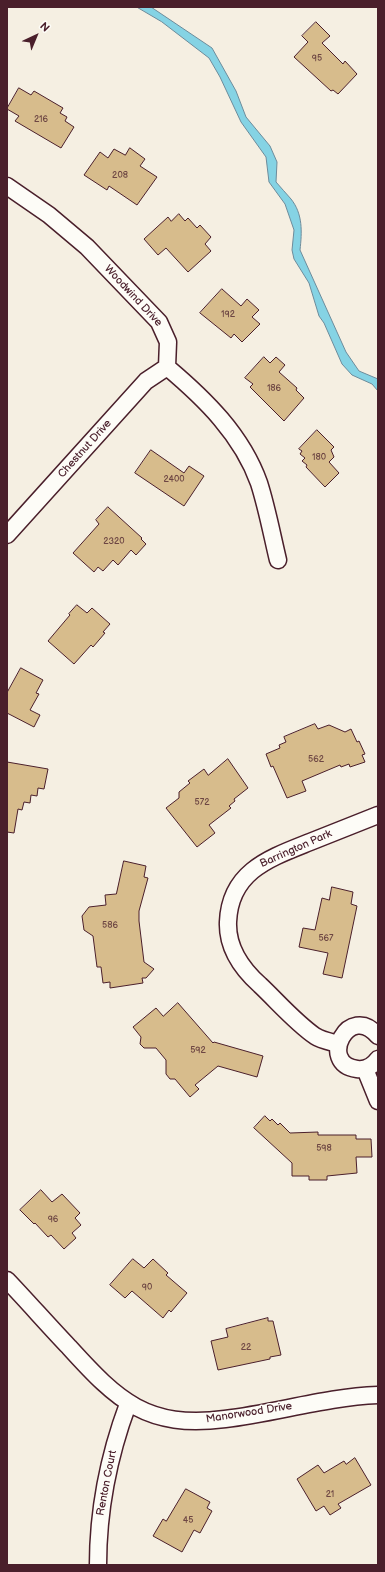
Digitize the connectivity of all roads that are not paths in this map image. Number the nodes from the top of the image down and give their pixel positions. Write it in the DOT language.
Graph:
graph roads {
  1 [pos="7,186"];
  2 [pos="167,367"];
  3 [pos="7,535"];
  4 [pos="278,560"];
  5 [pos="378,815"];
  6 [pos="378,1036"];
  7 [pos="338,1044"];
  8 [pos="378,1059"];
  9 [pos="365,1069"];
  10 [pos="378,1101"];
  11 [pos="7,1280"];
  12 [pos="378,1395"];
  13 [pos="128,1404"];
  14 [pos="98,1565"];
  1 -- 2 [label="street, Woodwind Drive"];
  2 -- 3 [label="street, Chestnut Drive"];
  2 -- 4 [label="street"];
  5 -- 7 [label="street, Barrington Park"];
  6 -- 7 [label="street"];
  7 -- 9 [label="street"];
  8 -- 9 [label="street"];
  9 -- 10 [label="street"];
  11 -- 13 [label="street, Manorwood Drive"];
  12 -- 13 [label="street, Manorwood Drive"];
  13 -- 14 [label="street, Renton Court"];
}
